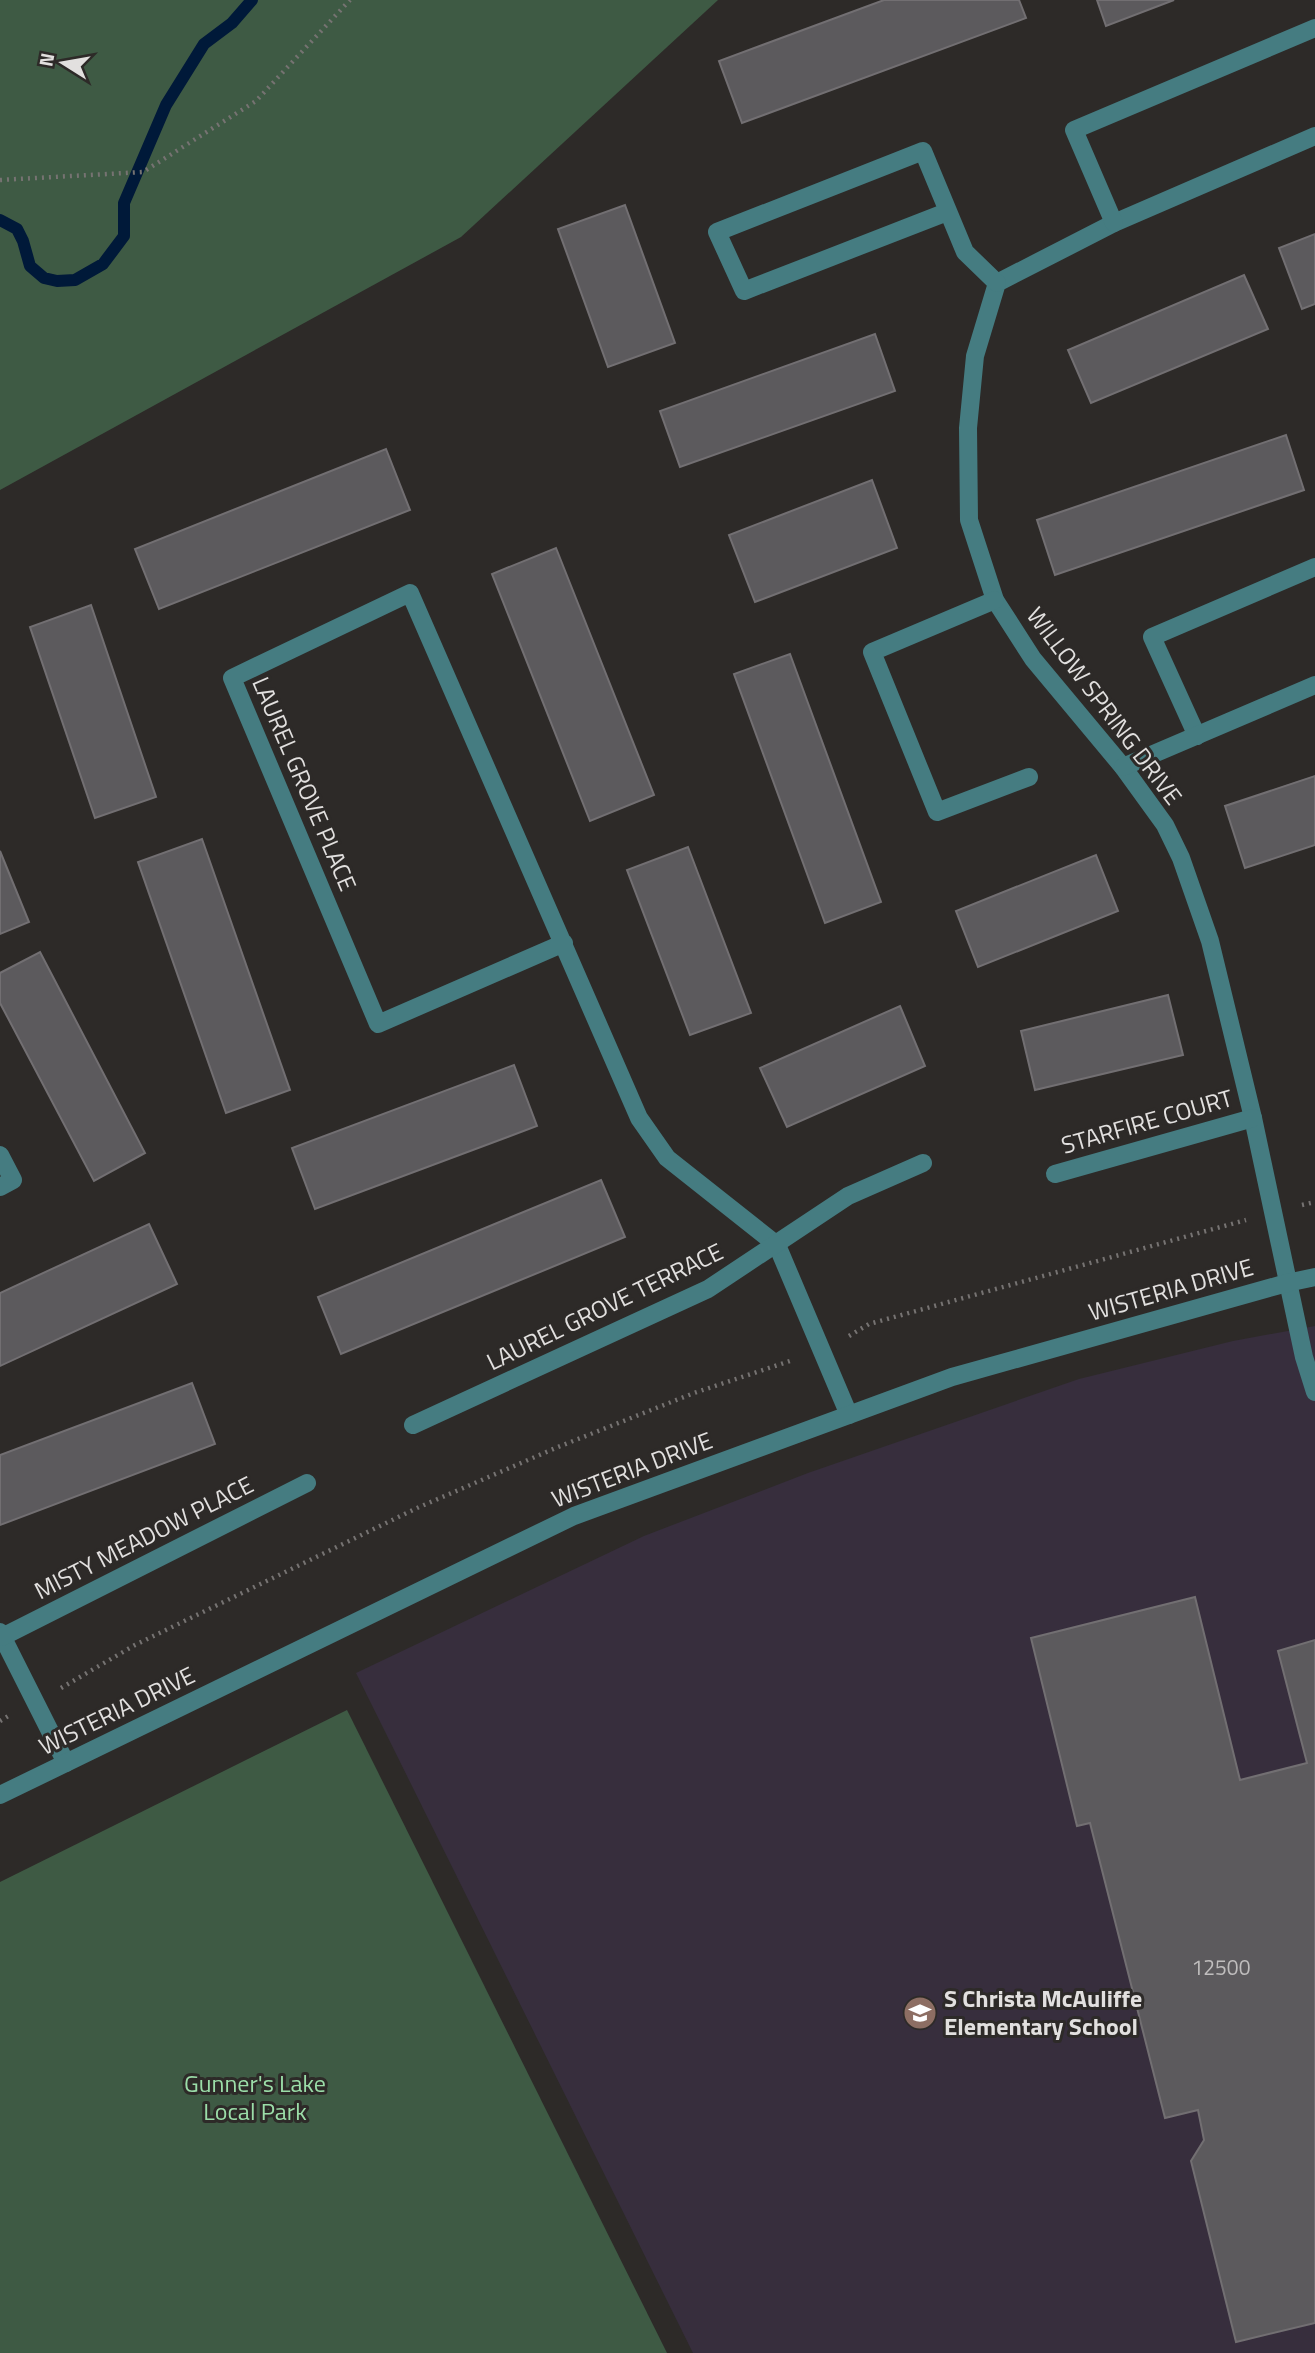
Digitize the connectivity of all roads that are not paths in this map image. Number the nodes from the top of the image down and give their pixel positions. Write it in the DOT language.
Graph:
graph roads {
  1 [pos="1315,28"];
  2 [pos="1315,136"];
  3 [pos="947,212"];
  4 [pos="1114,223"];
  5 [pos="997,283"];
  6 [pos="1315,567"];
  7 [pos="995,600"];
  8 [pos="1315,685"];
  9 [pos="1197,736"];
  10 [pos="1123,767"];
  11 [pos="1029,777"];
  12 [pos="564,943"];
  13 [pos="1253,1118"];
  14 [pos="0,1155"];
  15 [pos="923,1163"];
  16 [pos="1055,1174"];
  17 [pos="0,1187"];
  18 [pos="777,1245"];
  19 [pos="1315,1277"];
  20 [pos="1287,1283"];
  21 [pos="1315,1392"];
  22 [pos="849,1415"];
  23 [pos="413,1425"];
  24 [pos="307,1483"];
  25 [pos="1,1634"];
  26 [pos="66,1763"];
  27 [pos="0,1795"];
  1 -- 4 [label="street"];
  2 -- 4 [label="street"];
  3 -- 3 [label="street"];
  3 -- 5 [label="street"];
  4 -- 5 [label="street"];
  5 -- 7 [label="street, WILLOW SPRING DRIVE"];
  6 -- 9 [label="street"];
  7 -- 10 [label="street, WILLOW SPRING DRIVE"];
  7 -- 11 [label="street"];
  8 -- 9 [label="street"];
  9 -- 10 [label="street"];
  10 -- 13 [label="street, WILLOW SPRING DRIVE"];
  12 -- 12 [label="street, LAUREL GROVE PLACE"];
  12 -- 18 [label="street, LAUREL GROVE PLACE"];
  13 -- 16 [label="street, STARFIRE COURT"];
  13 -- 20 [label="street, WILLOW SPRING DRIVE"];
  14 -- 17 [label="street"];
  15 -- 18 [label="street, LAUREL GROVE TERRACE"];
  18 -- 22 [label="street, LAUREL GROVE PLACE"];
  18 -- 23 [label="street, LAUREL GROVE TERRACE"];
  19 -- 20 [label="street, WISTERIA DRIVE"];
  20 -- 21 [label="street, WILLOW SPRING DRIVE"];
  20 -- 22 [label="street, WISTERIA DRIVE"];
  22 -- 26 [label="street, WISTERIA DRIVE"];
  24 -- 25 [label="street, MISTY MEADOW PLACE"];
  25 -- 26 [label="street"];
  26 -- 27 [label="street, WISTERIA DRIVE"];
}
